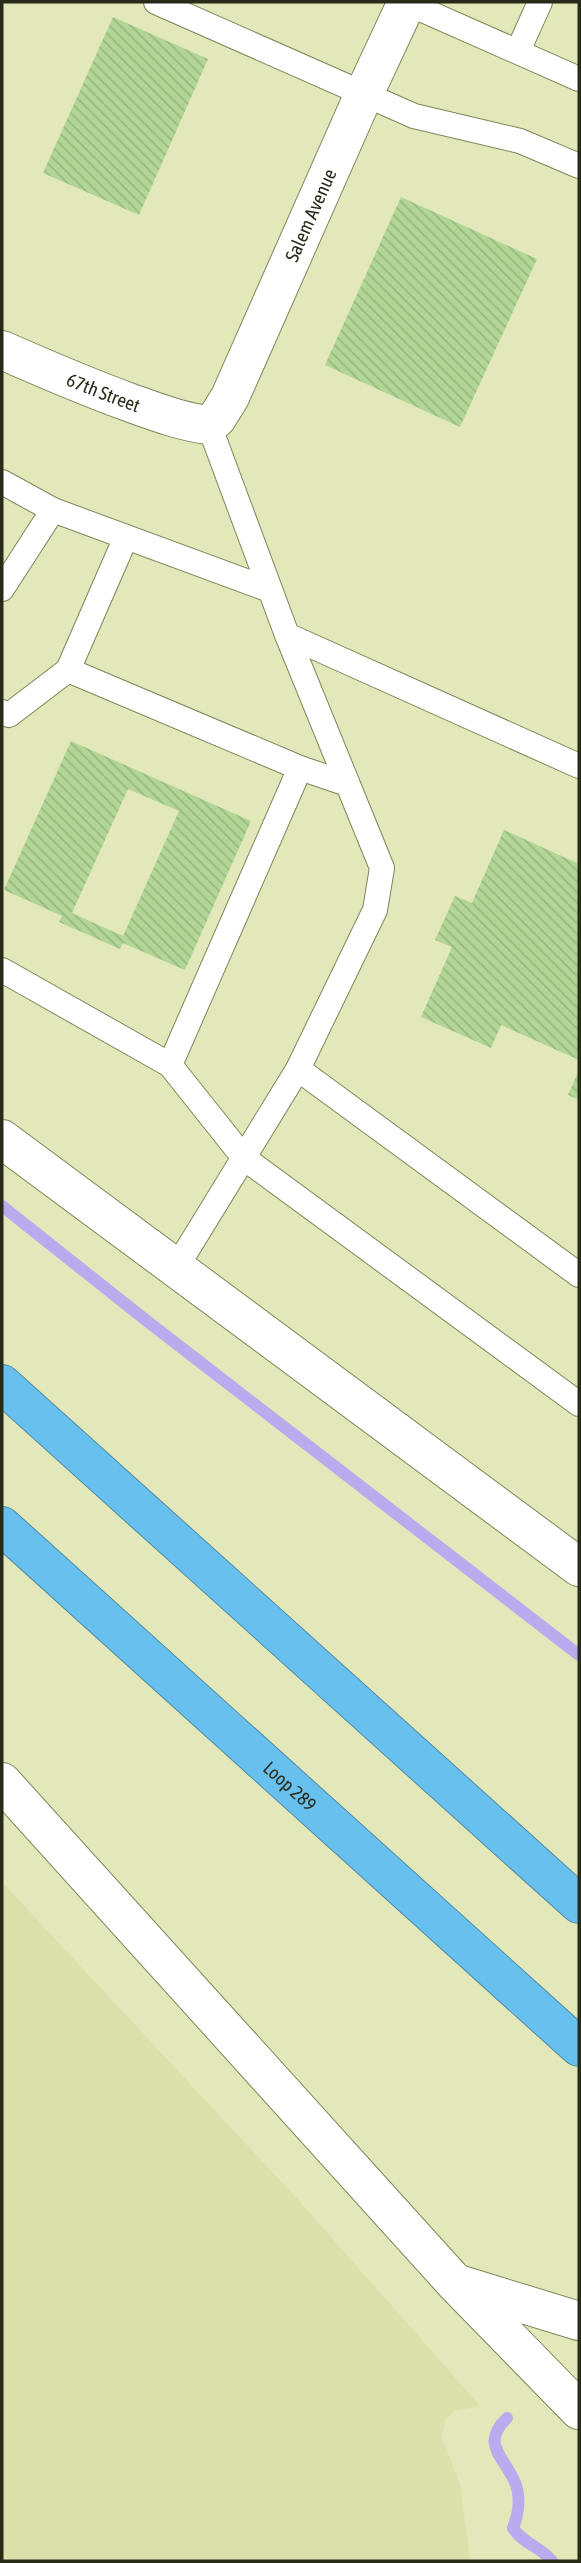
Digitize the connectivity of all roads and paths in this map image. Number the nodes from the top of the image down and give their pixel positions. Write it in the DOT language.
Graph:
graph roads {
  1 [pos="156,2"];
  2 [pos="407,2"];
  3 [pos="540,2"];
  4 [pos="518,51"];
  5 [pos="579,79"];
  6 [pos="363,94"];
  7 [pos="579,166"];
  8 [pos="2,350"];
  9 [pos="209,425"];
  10 [pos="2,482"];
  11 [pos="52,510"];
  12 [pos="126,537"];
  13 [pos="2,589"];
  14 [pos="270,590"];
  15 [pos="287,635"];
  16 [pos="68,670"];
  17 [pos="4,720"];
  18 [pos="579,766"];
  19 [pos="300,768"];
  20 [pos="347,784"];
  21 [pos="2,970"];
  22 [pos="170,1065"];
  23 [pos="299,1069"];
  24 [pos="2,1139"];
  25 [pos="244,1158"];
  26 [pos="176,1268"];
  27 [pos="579,1275"];
  28 [pos="2,1384"];
  29 [pos="579,1404"];
  30 [pos="2,1526"];
  31 [pos="533,1532"];
  32 [pos="579,1549"];
  33 [pos="579,1567"];
  34 [pos="2,1782"];
  35 [pos="579,1904"];
  36 [pos="579,2047"];
  37 [pos="456,2284"];
  38 [pos="579,2320"];
  39 [pos="579,2410"];
  1 -- 6 [label="lane"];
  2 -- 4 [label="lane"];
  2 -- 6 [label="main road, Salem Avenue"];
  3 -- 4 [label="lane"];
  4 -- 5 [label="lane"];
  6 -- 7 [label="lane"];
  6 -- 9 [label="main road, Salem Avenue"];
  8 -- 9 [label="main road, 67th Street"];
  9 -- 14 [label="lane"];
  10 -- 11 [label="lane"];
  11 -- 12 [label="lane"];
  11 -- 13 [label="lane"];
  12 -- 14 [label="lane"];
  12 -- 16 [label="lane"];
  14 -- 15 [label="lane"];
  15 -- 18 [label="lane"];
  15 -- 20 [label="lane"];
  16 -- 17 [label="lane"];
  16 -- 19 [label="lane"];
  19 -- 20 [label="lane"];
  19 -- 22 [label="lane"];
  20 -- 23 [label="lane"];
  21 -- 22 [label="lane"];
  22 -- 25 [label="lane"];
  23 -- 25 [label="lane"];
  23 -- 27 [label="lane"];
  24 -- 26 [label="main road"];
  25 -- 26 [label="lane"];
  25 -- 29 [label="lane"];
  26 -- 31 [label="main road"];
  28 -- 35 [label="highway"];
  30 -- 36 [label="highway, Loop 289"];
  31 -- 32 [label="main road"];
  31 -- 33 [label="main road"];
  34 -- 37 [label="main road"];
  37 -- 38 [label="main road"];
  37 -- 39 [label="main road"];
}
